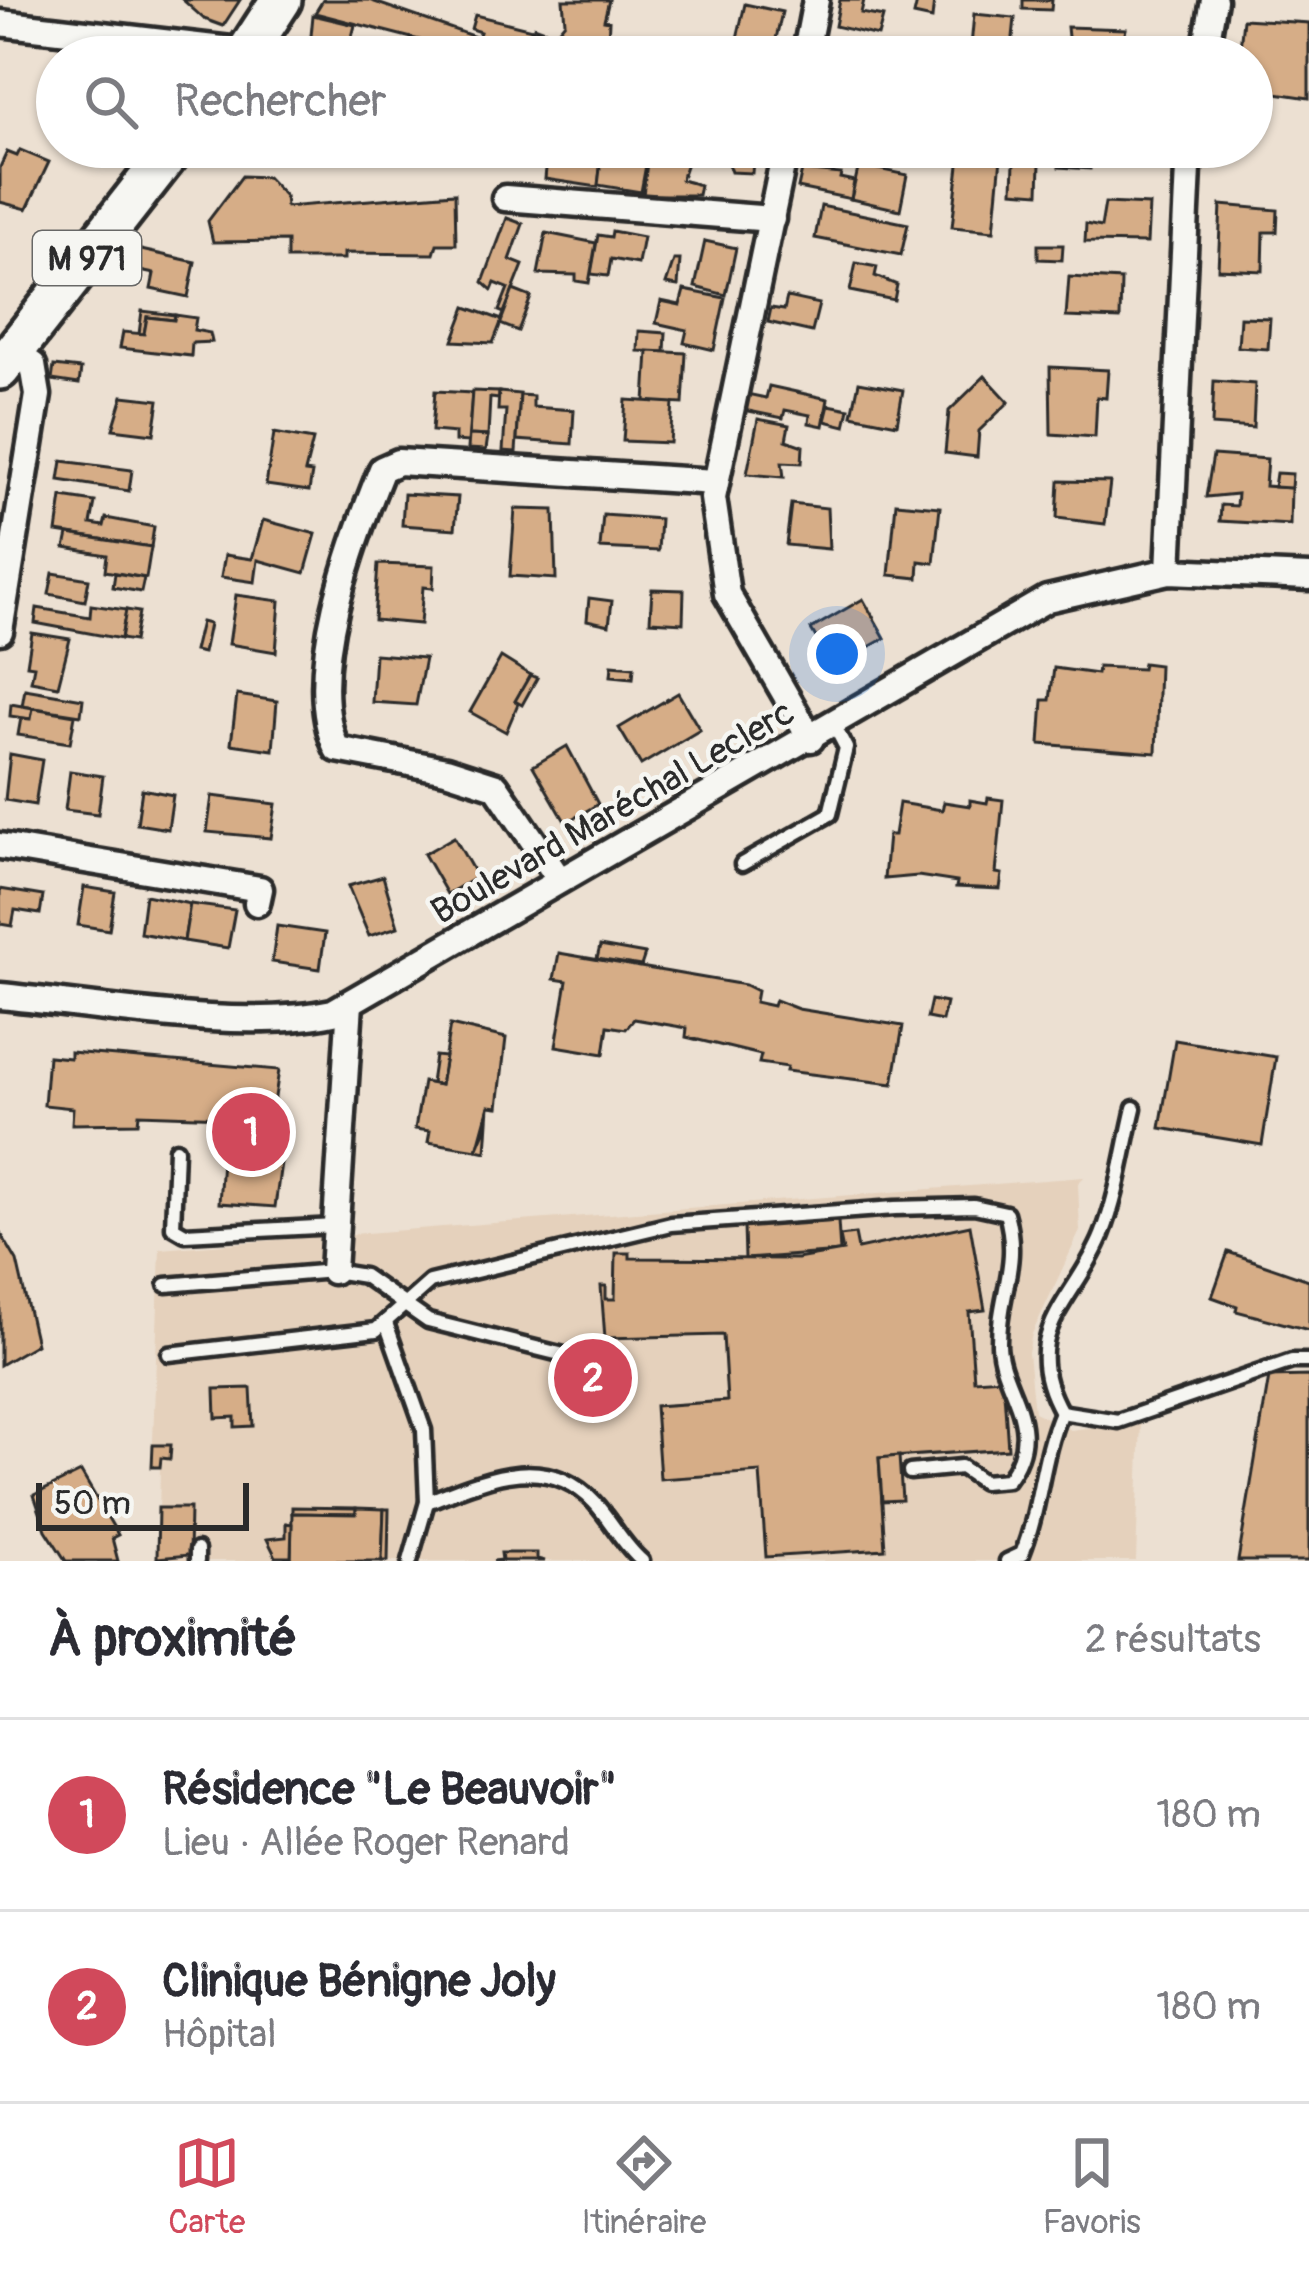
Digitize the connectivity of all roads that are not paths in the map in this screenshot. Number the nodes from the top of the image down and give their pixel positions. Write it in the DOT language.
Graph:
graph roads {
  1 [pos="281,0"];
  2 [pos="816,0"];
  3 [pos="1214,0"];
  4 [pos="0,23"];
  5 [pos="100,36"];
  6 [pos="258,36"];
  7 [pos="809,36"];
  8 [pos="1208,36"];
  9 [pos="158,168"];
  10 [pos="782,168"];
  11 [pos="1188,168"];
  12 [pos="506,198"];
  13 [pos="772,219"];
  14 [pos="7,360"];
  15 [pos="715,482"];
  16 [pos="1169,571"];
  17 [pos="1309,577"];
  18 [pos="0,631"];
  19 [pos="834,724"];
  20 [pos="811,739"];
  21 [pos="0,846"];
  22 [pos="742,864"];
  23 [pos="560,879"];
  24 [pos="257,903"];
  25 [pos="0,996"];
  26 [pos="350,1003"];
  27 [pos="1134,1108"];
  28 [pos="176,1150"];
  29 [pos="335,1226"];
  30 [pos="333,1271"];
  31 [pos="166,1285"];
  32 [pos="405,1309"];
  33 [pos="386,1323"];
  34 [pos="170,1354"];
  35 [pos="1309,1361"];
  36 [pos="616,1377"];
  37 [pos="1060,1412"];
  38 [pos="910,1472"];
  39 [pos="427,1502"];
  40 [pos="410,1561"];
  41 [pos="642,1561"];
  42 [pos="1007,1561"];
  1 -- 6 [label="main road"];
  2 -- 7 [label="street"];
  3 -- 8 [label="street"];
  4 -- 5 [label="street"];
  9 -- 14 [label="main road, M 971"];
  10 -- 13 [label="street"];
  11 -- 16 [label="street"];
  12 -- 13 [label="street"];
  13 -- 15 [label="street"];
  14 -- 18 [label="street"];
  15 -- 20 [label="street"];
  15 -- 23 [label="street"];
  16 -- 17 [label="street, Boulevard Maréchal Leclerc"];
  16 -- 19 [label="street, Boulevard Maréchal Leclerc"];
  19 -- 20 [label="street, Boulevard Maréchal Leclerc"];
  19 -- 22 [label="lane"];
  20 -- 23 [label="street, Boulevard Maréchal Leclerc"];
  21 -- 24 [label="street"];
  23 -- 26 [label="street, Boulevard Maréchal Leclerc"];
  25 -- 26 [label="street, Boulevard Maréchal Leclerc"];
  26 -- 29 [label="street"];
  27 -- 37 [label="lane"];
  28 -- 29 [label="lane"];
  29 -- 30 [label="street"];
  30 -- 31 [label="lane"];
  30 -- 32 [label="lane"];
  32 -- 33 [label="lane"];
  32 -- 36 [label="lane"];
  32 -- 38 [label="lane"];
  33 -- 34 [label="lane"];
  33 -- 39 [label="lane"];
  35 -- 37 [label="lane"];
  37 -- 42 [label="lane"];
  39 -- 40 [label="lane"];
  39 -- 41 [label="lane"];
}
